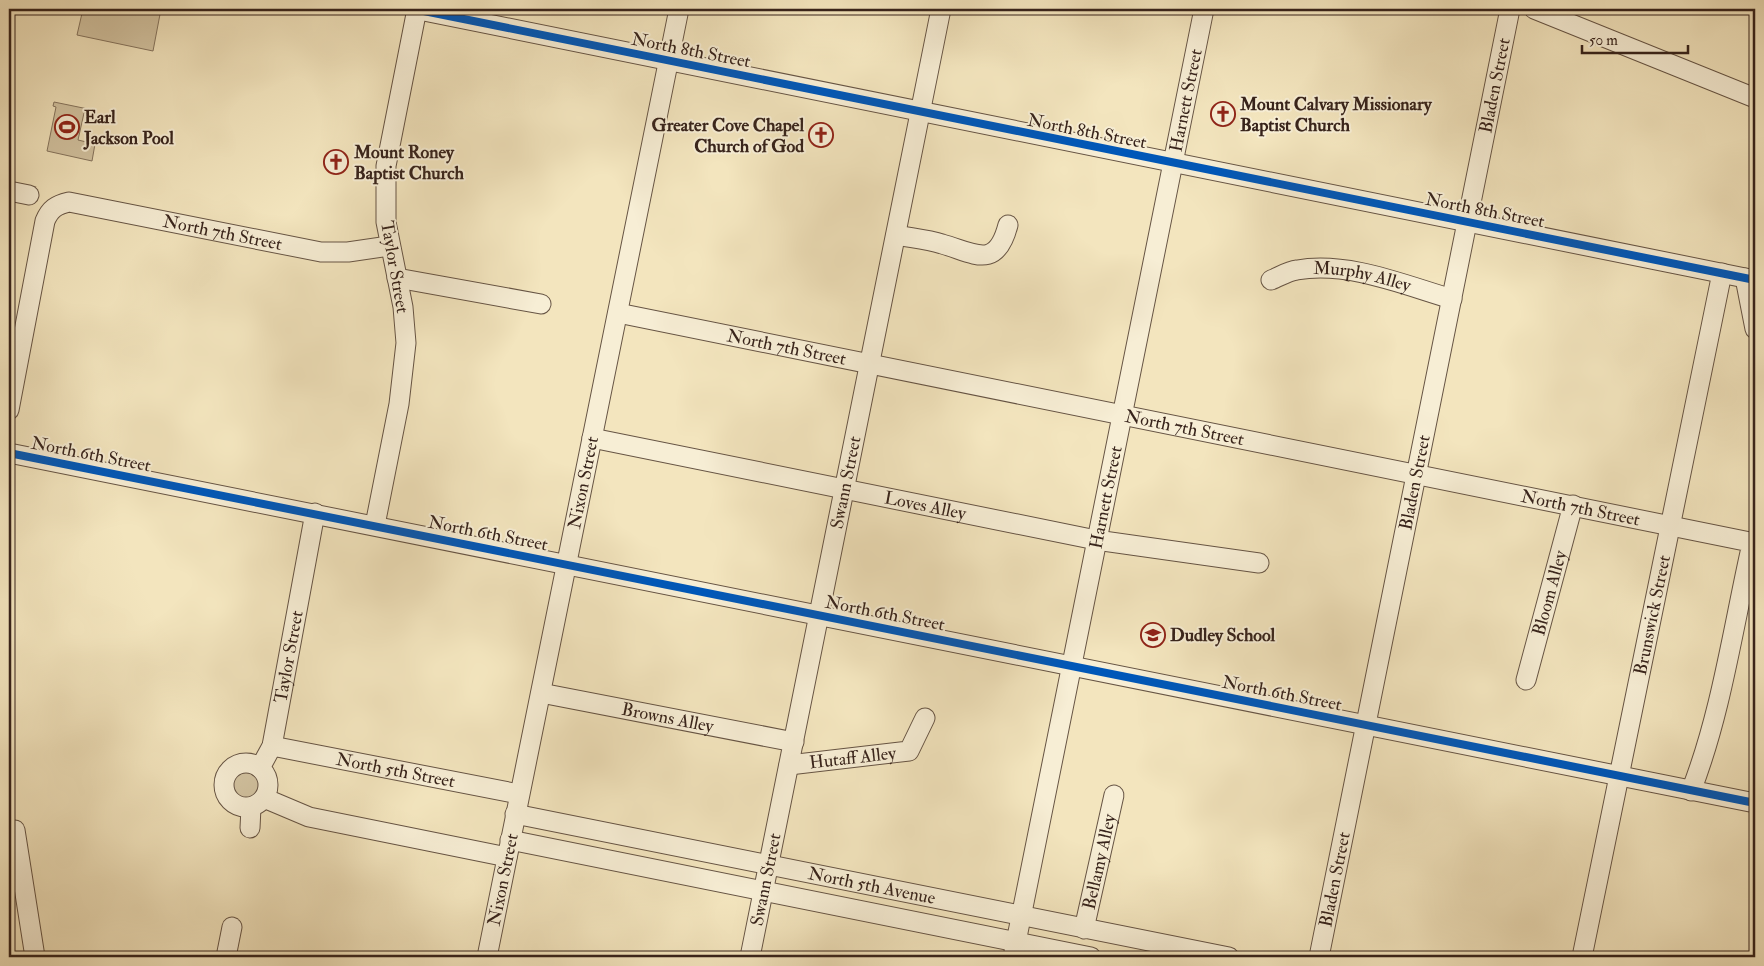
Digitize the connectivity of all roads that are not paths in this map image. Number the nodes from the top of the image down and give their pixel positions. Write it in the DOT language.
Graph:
graph roads {
  1 [pos="416,9"];
  2 [pos="679,9"];
  3 [pos="941,9"];
  4 [pos="1204,9"];
  5 [pos="1510,9"];
  6 [pos="1534,9"];
  7 [pos="668,61"];
  8 [pos="1755,98"];
  9 [pos="920,112"];
  10 [pos="1172,162"];
  11 [pos="9,191"];
  12 [pos="29,195"];
  13 [pos="1466,222"];
  14 [pos="1008,225"];
  15 [pos="896,235"];
  16 [pos="389,246"];
  17 [pos="1722,273"];
  18 [pos="397,278"];
  19 [pos="1750,279"];
  20 [pos="1272,280"];
  21 [pos="1452,299"];
  22 [pos="541,304"];
  23 [pos="618,313"];
  24 [pos="1755,329"];
  25 [pos="870,364"];
  26 [pos="9,410"];
  27 [pos="1122,413"];
  28 [pos="592,438"];
  29 [pos="9,453"];
  30 [pos="1416,474"];
  31 [pos="844,490"];
  32 [pos="1573,505"];
  33 [pos="315,513"];
  34 [pos="1671,524"];
  35 [pos="375,526"];
  36 [pos="1096,540"];
  37 [pos="1260,563"];
  38 [pos="567,564"];
  39 [pos="820,615"];
  40 [pos="1071,666"];
  41 [pos="1526,680"];
  42 [pos="541,693"];
  43 [pos="925,718"];
  44 [pos="1366,725"];
  45 [pos="794,742"];
  46 [pos="272,746"];
  47 [pos="789,765"];
  48 [pos="260,768"];
  49 [pos="1619,777"];
  50 [pos="1691,791"];
  51 [pos="519,794"];
  52 [pos="1114,795"];
  53 [pos="258,803"];
  54 [pos="1755,803"];
  55 [pos="515,814"];
  56 [pos="250,828"];
  57 [pos="15,830"];
  58 [pos="508,848"];
  59 [pos="769,865"];
  60 [pos="763,892"];
  61 [pos="1021,916"];
  62 [pos="232,927"];
  63 [pos="1084,929"];
  64 [pos="1014,949"];
  65 [pos="35,957"];
  66 [pos="226,957"];
  67 [pos="486,957"];
  68 [pos="750,957"];
  69 [pos="1091,957"];
  70 [pos="1228,957"];
  71 [pos="1319,957"];
  72 [pos="1582,957"];
  1 -- 7 [label="street, North 8th Street"];
  1 -- 16 [label="street, Taylor Street"];
  2 -- 7 [label="street, Nixon Street"];
  3 -- 9 [label="street, Swann Street"];
  4 -- 10 [label="street, Harnett Street"];
  5 -- 13 [label="street, Bladen Street"];
  6 -- 8 [label="street"];
  7 -- 9 [label="street, North 8th Street"];
  7 -- 23 [label="street, Nixon Street"];
  9 -- 10 [label="street, North 8th Street"];
  9 -- 15 [label="street, Swann Street"];
  10 -- 13 [label="street, North 8th Street"];
  10 -- 27 [label="street, Harnett Street"];
  11 -- 12 [label="street"];
  13 -- 17 [label="street, North 8th Street"];
  13 -- 21 [label="street, Bladen Street"];
  14 -- 15 [label="street"];
  15 -- 25 [label="street, Swann Street"];
  16 -- 18 [label="street, Taylor Street"];
  16 -- 26 [label="street, North 7th Street"];
  17 -- 19 [label="street, North 8th Street"];
  17 -- 34 [label="street, Brunswick Street"];
  18 -- 22 [label="street"];
  18 -- 35 [label="street, Taylor Street"];
  19 -- 24 [label="street"];
  20 -- 21 [label="street, Murphy Alley"];
  21 -- 30 [label="street, Bladen Street"];
  23 -- 25 [label="street, North 7th Street"];
  23 -- 28 [label="street, Nixon Street"];
  25 -- 27 [label="street, North 7th Street"];
  25 -- 31 [label="street, Swann Street"];
  27 -- 30 [label="street, North 7th Street"];
  27 -- 36 [label="street, Harnett Street"];
  28 -- 31 [label="street, Loves Alley"];
  28 -- 38 [label="street, Nixon Street"];
  29 -- 33 [label="street, North 6th Street"];
  30 -- 32 [label="street, North 7th Street"];
  30 -- 44 [label="street, Bladen Street"];
  31 -- 36 [label="street, Loves Alley"];
  31 -- 39 [label="street, Swann Street"];
  32 -- 34 [label="street, North 7th Street"];
  32 -- 41 [label="street, Bloom Alley"];
  33 -- 35 [label="street, North 6th Street"];
  33 -- 46 [label="street, Taylor Street"];
  34 -- 49 [label="street, Brunswick Street"];
  34 -- 50 [label="street, North 7th Street"];
  35 -- 38 [label="street, North 6th Street"];
  36 -- 37 [label="street, Loves Alley"];
  36 -- 40 [label="street, Harnett Street"];
  38 -- 39 [label="street, North 6th Street"];
  38 -- 42 [label="street, Nixon Street"];
  39 -- 40 [label="street, North 6th Street"];
  39 -- 45 [label="street, Swann Street"];
  40 -- 44 [label="street, North 6th Street"];
  40 -- 61 [label="street, Harnett Street"];
  42 -- 45 [label="street, Browns Alley"];
  42 -- 51 [label="street, Nixon Street"];
  43 -- 47 [label="street, Hutaff Alley"];
  44 -- 49 [label="street, North 6th Street"];
  44 -- 71 [label="street, Bladen Street"];
  45 -- 47 [label="street, Swann Street"];
  46 -- 48 [label="street, Taylor Street"];
  46 -- 51 [label="street, North 5th Street"];
  47 -- 59 [label="street, Swann Street"];
  48 -- 53 [label="street"];
  48 -- 53 [label="street"];
  49 -- 50 [label="street, North 6th Street"];
  49 -- 72 [label="street, Brunswick Street"];
  50 -- 54 [label="street, North 6th Street"];
  51 -- 55 [label="street, Nixon Street"];
  52 -- 63 [label="street, Bellamy Alley"];
  53 -- 56 [label="street"];
  53 -- 58 [label="street"];
  55 -- 58 [label="street, Nixon Street"];
  55 -- 59 [label="street, North 5th Avenue"];
  57 -- 65 [label="street"];
  58 -- 60 [label="street, North 5th Avenue"];
  58 -- 67 [label="street, Nixon Street"];
  59 -- 60 [label="street, Swann Street"];
  59 -- 61 [label="street, North 5th Avenue"];
  60 -- 64 [label="street, North 5th Avenue"];
  60 -- 68 [label="street, Swann Street"];
  61 -- 63 [label="street, North 5th Avenue"];
  61 -- 64 [label="street, Harnett Street"];
  62 -- 66 [label="street"];
  63 -- 70 [label="street, North 5th Avenue"];
  64 -- 69 [label="street, North 5th Avenue"];
}
